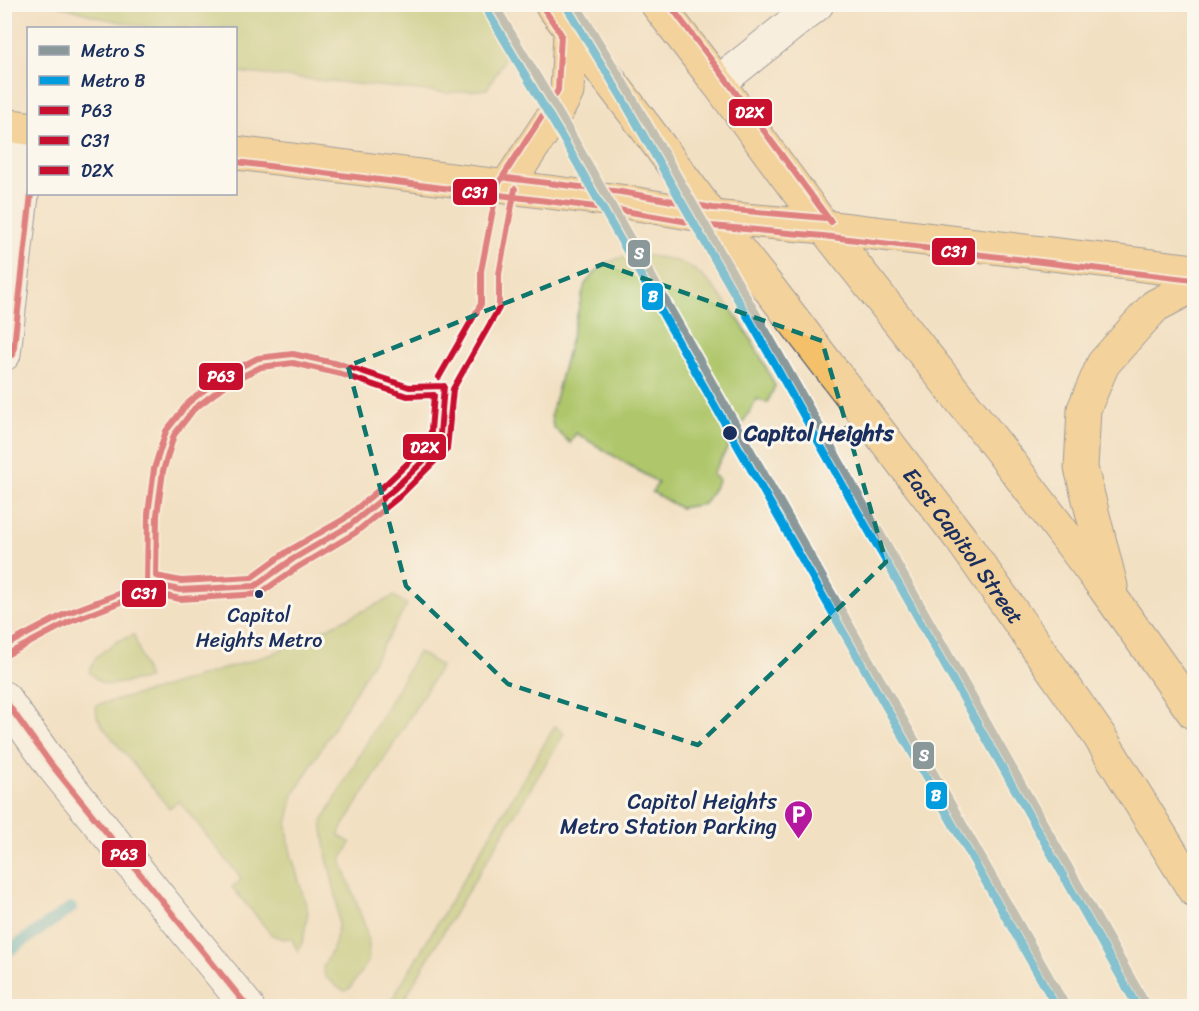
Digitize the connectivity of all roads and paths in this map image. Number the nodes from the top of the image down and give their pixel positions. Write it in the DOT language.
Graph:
graph roads {
  1 [pos="551,4"];
  2 [pos="657,4"];
  3 [pos="817,4"];
  4 [pos="570,31"];
  5 [pos="718,83"];
  6 [pos="4,125"];
  7 [pos="27,128"];
  8 [pos="27,151"];
  9 [pos="237,153"];
  10 [pos="506,186"];
  11 [pos="712,217"];
  12 [pos="824,227"];
  13 [pos="1194,271"];
  14 [pos="1194,285"];
  15 [pos="4,354"];
  16 [pos="1115,603"];
  17 [pos="4,698"];
  18 [pos="1194,713"];
  19 [pos="1194,890"];
  20 [pos="247,1006"];
  1 -- 4 [label="main road, East Capitol Street"];
  2 -- 5 [label="main road"];
  3 -- 5 [label="street"];
  4 -- 10 [label="main road"];
  4 -- 11 [label="main road, East Capitol Street"];
  5 -- 12 [label="main road"];
  6 -- 7 [label="main road"];
  8 -- 15 [label="street"];
  9 -- 10 [label="main road"];
  10 -- 11 [label="main road"];
  11 -- 12 [label="main road"];
  11 -- 19 [label="main road, East Capitol Street"];
  12 -- 13 [label="main road"];
  12 -- 16 [label="main road"];
  14 -- 16 [label="main road"];
  16 -- 18 [label="main road"];
  17 -- 20 [label="street"];
}
